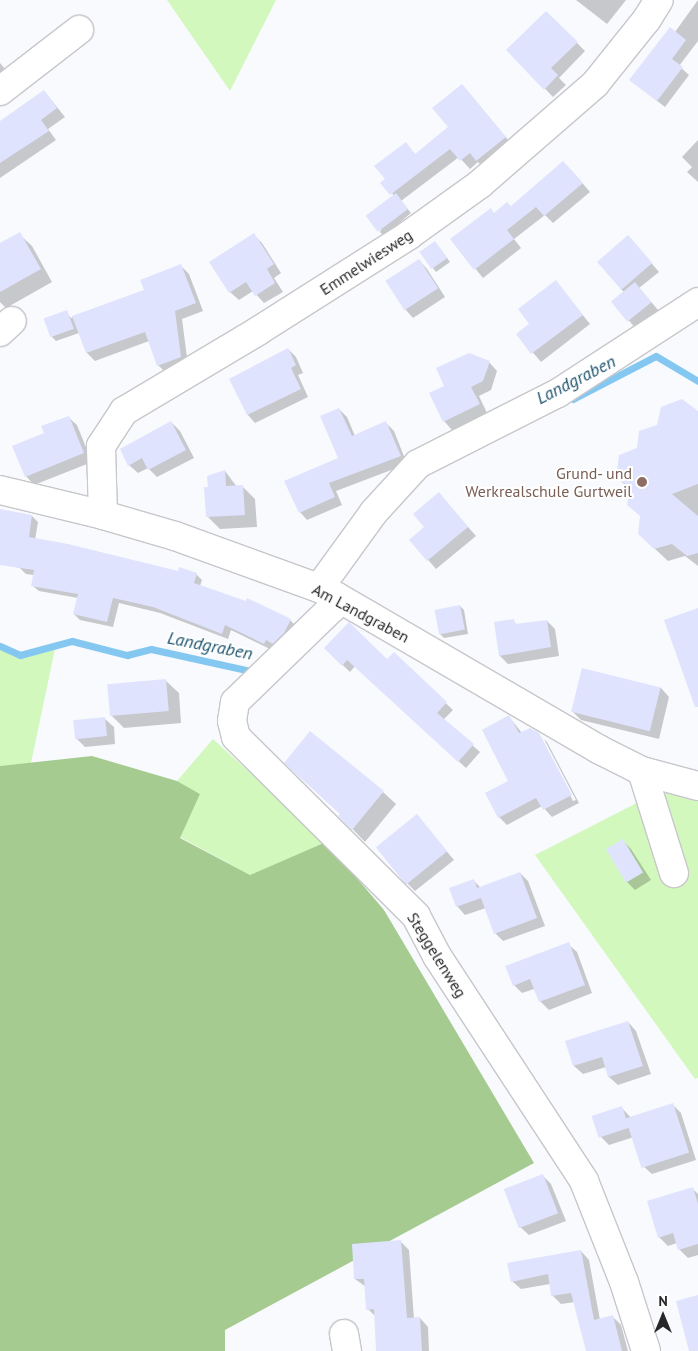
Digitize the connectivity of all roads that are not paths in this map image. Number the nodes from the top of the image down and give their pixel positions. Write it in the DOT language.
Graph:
graph roads {
  1 [pos="659,0"];
  2 [pos="79,30"];
  3 [pos="0,91"];
  4 [pos="698,302"];
  5 [pos="0,490"];
  6 [pos="104,515"];
  7 [pos="328,592"];
  8 [pos="642,771"];
  9 [pos="698,786"];
  10 [pos="674,873"];
  11 [pos="646,1351"];
  1 -- 6 [label="street, Emmelwiesweg"];
  2 -- 3 [label="street"];
  4 -- 7 [label="street, Steggelenweg"];
  5 -- 6 [label="street, Am Landgraben"];
  6 -- 7 [label="street, Am Landgraben"];
  7 -- 8 [label="street, Am Landgraben"];
  7 -- 11 [label="street, Steggelenweg"];
  8 -- 9 [label="street, Am Landgraben"];
  8 -- 10 [label="street"];
}
